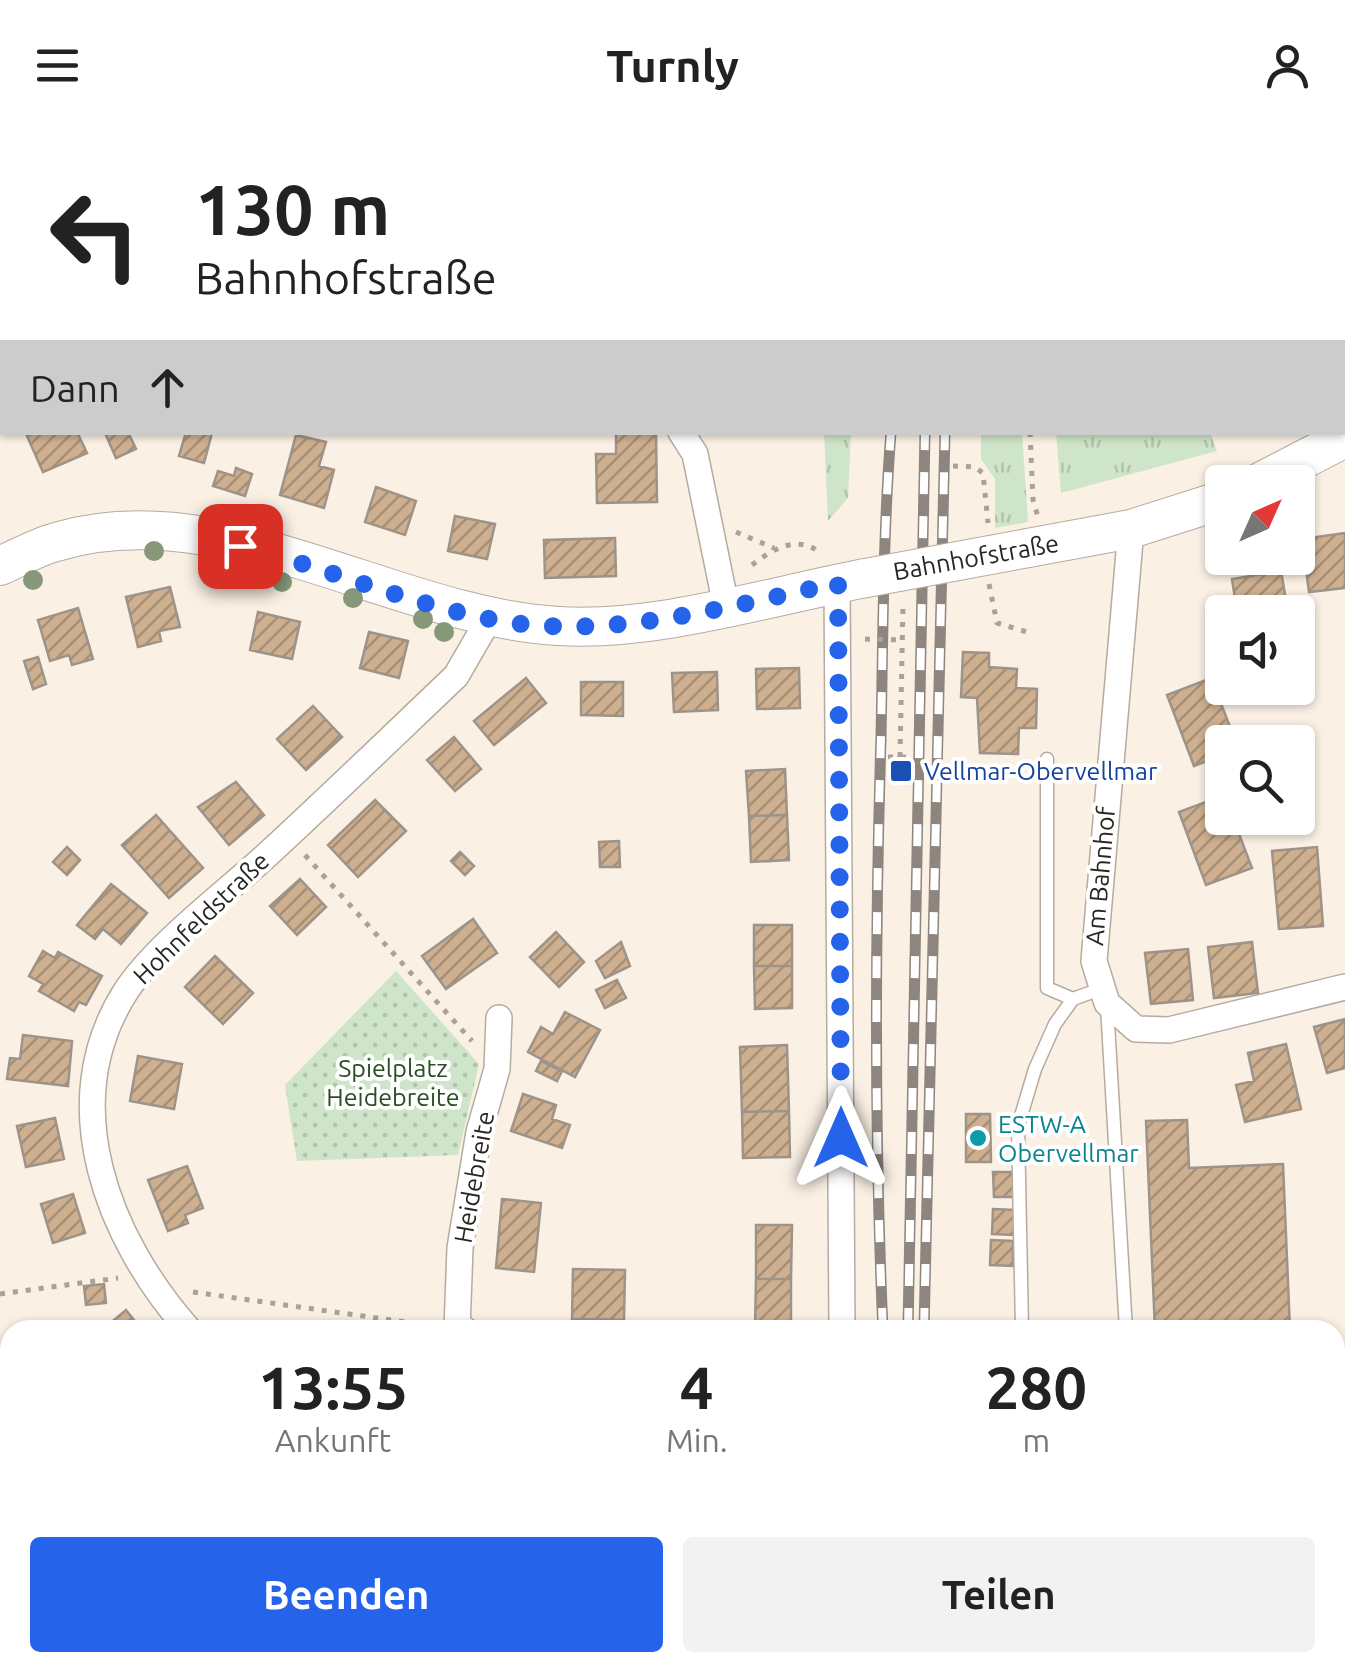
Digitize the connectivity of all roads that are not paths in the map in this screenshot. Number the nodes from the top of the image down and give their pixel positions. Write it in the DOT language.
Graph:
graph roads {
  1 [pos="683,435"];
  2 [pos="1345,438"];
  3 [pos="1293,465"];
  4 [pos="1205,505"];
  5 [pos="1131,529"];
  6 [pos="0,566"];
  7 [pos="844,575"];
  8 [pos="726,606"];
  9 [pos="489,619"];
  10 [pos="1048,759"];
  11 [pos="1345,987"];
  12 [pos="1105,996"];
  13 [pos="1073,998"];
  14 [pos="499,1018"];
  15 [pos="181,1320"];
  16 [pos="461,1320"];
  17 [pos="842,1320"];
  18 [pos="1022,1320"];
  19 [pos="1125,1320"];
  1 -- 8 [label="street"];
  2 -- 3 [label="main road"];
  4 -- 5 [label="main road, Bahnhofstraße"];
  5 -- 7 [label="main road, Bahnhofstraße, bridge"];
  5 -- 12 [label="street, Am Bahnhof"];
  6 -- 9 [label="main road, Bahnhofstraße"];
  7 -- 8 [label="main road, Bahnhofstraße"];
  7 -- 17 [label="street"];
  8 -- 9 [label="main road, Bahnhofstraße"];
  9 -- 15 [label="street, Hohnfeldstraße"];
  10 -- 13 [label="lane"];
  11 -- 12 [label="street"];
  12 -- 13 [label="lane"];
  12 -- 19 [label="lane"];
  13 -- 18 [label="lane"];
  14 -- 16 [label="street, Heidebreite"];
}
